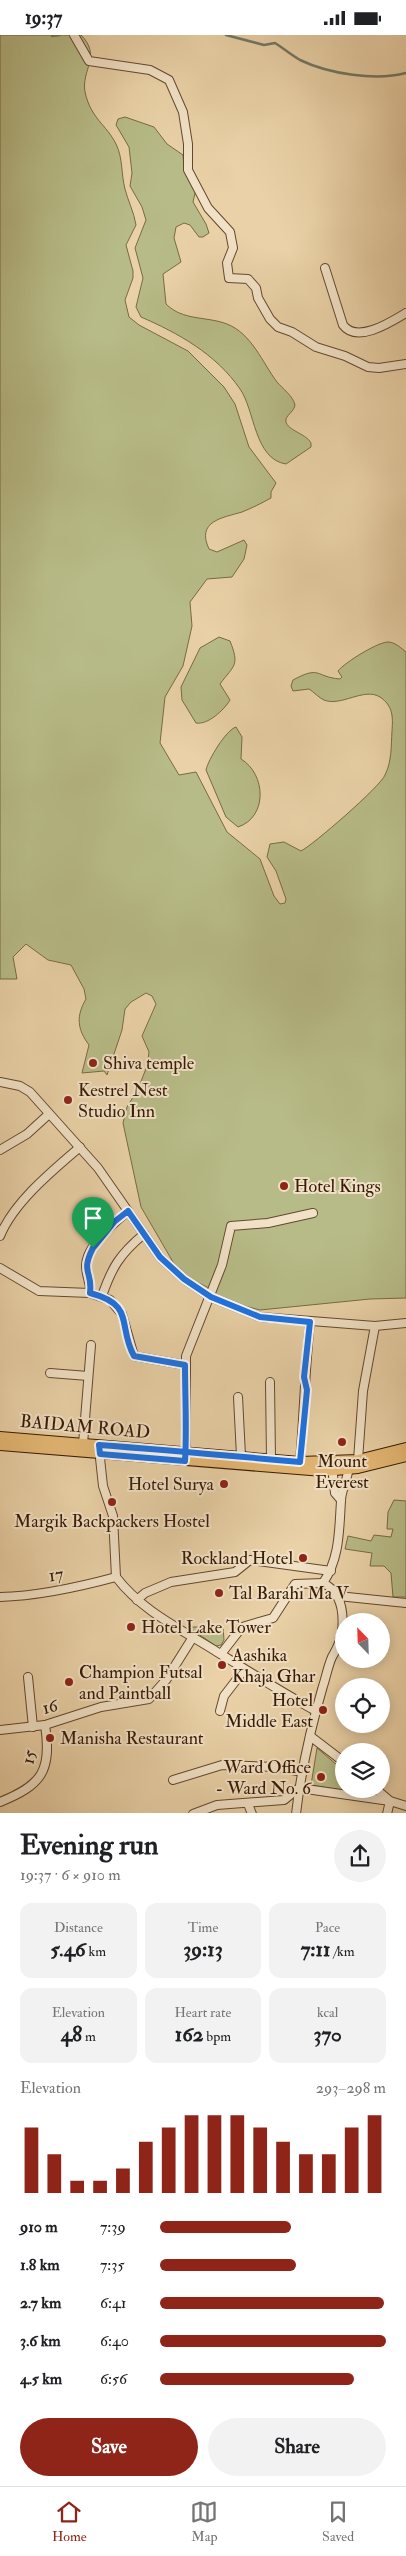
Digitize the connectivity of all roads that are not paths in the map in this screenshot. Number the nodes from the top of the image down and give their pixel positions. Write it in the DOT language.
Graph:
graph roads {
  1 [pos="74,35"];
  2 [pos="324,268"];
  3 [pos="406,313"];
  4 [pos="406,364"];
  5 [pos="0,1082"];
  6 [pos="49,1114"];
  7 [pos="80,1147"];
  8 [pos="0,1150"];
  9 [pos="128,1211"];
  10 [pos="313,1213"];
  11 [pos="144,1234"];
  12 [pos="0,1236"];
  13 [pos="0,1268"];
  14 [pos="90,1293"];
  15 [pos="102,1296"];
  16 [pos="211,1297"];
  17 [pos="310,1322"];
  18 [pos="406,1323"];
  19 [pos="374,1325"];
  20 [pos="90,1345"];
  21 [pos="185,1365"];
  22 [pos="50,1373"];
  23 [pos="88,1376"];
  24 [pos="270,1382"];
  25 [pos="238,1397"];
  26 [pos="0,1437"];
  27 [pos="83,1444"];
  28 [pos="0,1445"];
  29 [pos="406,1448"];
  30 [pos="99,1449"];
  31 [pos="241,1456"];
  32 [pos="406,1456"];
  33 [pos="186,1457"];
  34 [pos="271,1459"];
  35 [pos="300,1462"];
  36 [pos="352,1463"];
  37 [pos="332,1466"];
  38 [pos="340,1500"];
  39 [pos="331,1571"];
  40 [pos="116,1577"];
  41 [pos="323,1583"];
  42 [pos="338,1596"];
  43 [pos="0,1597"];
  44 [pos="137,1600"];
  45 [pos="406,1603"];
  46 [pos="193,1637"];
  47 [pos="221,1654"];
  48 [pos="244,1670"];
  49 [pos="28,1677"];
  50 [pos="220,1711"];
  51 [pos="316,1711"];
  52 [pos="45,1725"];
  53 [pos="33,1727"];
  54 [pos="0,1729"];
  55 [pos="310,1736"];
  56 [pos="335,1755"];
  57 [pos="303,1772"];
  58 [pos="173,1780"];
  59 [pos="299,1789"];
  60 [pos="386,1798"];
  61 [pos="390,1801"];
  62 [pos="0,1802"];
  63 [pos="248,1804"];
  64 [pos="217,1805"];
  65 [pos="406,1806"];
  66 [pos="193,1813"];
  67 [pos="220,1813"];
  68 [pos="252,1813"];
  69 [pos="296,1813"];
  70 [pos="387,1813"];
  1 -- 4 [label="street"];
  2 -- 3 [label="street"];
  5 -- 6 [label="street"];
  6 -- 7 [label="street"];
  6 -- 8 [label="street"];
  7 -- 9 [label="street"];
  7 -- 12 [label="street"];
  9 -- 11 [label="street"];
  9 -- 14 [label="street"];
  10 -- 16 [label="street"];
  11 -- 15 [label="street"];
  11 -- 16 [label="street"];
  13 -- 14 [label="street"];
  14 -- 15 [label="street"];
  15 -- 21 [label="street"];
  16 -- 17 [label="street"];
  16 -- 21 [label="street"];
  17 -- 19 [label="street"];
  17 -- 35 [label="street"];
  18 -- 19 [label="street"];
  19 -- 36 [label="street"];
  20 -- 23 [label="street"];
  21 -- 33 [label="street"];
  22 -- 23 [label="street"];
  23 -- 27 [label="street"];
  24 -- 34 [label="street"];
  25 -- 31 [label="street"];
  26 -- 27 [label="main road, BAIDAM ROAD"];
  27 -- 30 [label="main road, BAIDAM ROAD"];
  28 -- 30 [label="main road, BAIDAM ROAD"];
  29 -- 36 [label="main road, BAIDAM ROAD"];
  30 -- 33 [label="main road, BAIDAM ROAD"];
  30 -- 40 [label="street"];
  31 -- 33 [label="main road, BAIDAM ROAD"];
  31 -- 34 [label="main road, BAIDAM ROAD"];
  32 -- 36 [label="main road, BAIDAM ROAD"];
  33 -- 37 [label="main road, BAIDAM ROAD"];
  34 -- 35 [label="main road, BAIDAM ROAD"];
  35 -- 37 [label="main road, BAIDAM ROAD"];
  36 -- 37 [label="main road, BAIDAM ROAD"];
  36 -- 38 [label="street"];
  37 -- 38 [label="street"];
  38 -- 39 [label="street"];
  39 -- 41 [label="street"];
  39 -- 44 [label="street"];
  40 -- 43 [label="street, 17 / 17"];
  40 -- 44 [label="street"];
  41 -- 42 [label="street"];
  41 -- 47 [label="street"];
  42 -- 45 [label="street"];
  42 -- 51 [label="street"];
  44 -- 46 [label="street"];
  46 -- 47 [label="street"];
  46 -- 52 [label="street, 16 / 16"];
  47 -- 48 [label="street"];
  48 -- 50 [label="street"];
  48 -- 51 [label="street"];
  49 -- 53 [label="street"];
  51 -- 55 [label="street"];
  52 -- 53 [label="street, 16 / 16"];
  52 -- 62 [label="street, 15 / 15"];
  53 -- 54 [label="street, 16 / 16"];
  55 -- 56 [label="street"];
  55 -- 57 [label="street"];
  57 -- 58 [label="street"];
  57 -- 59 [label="street"];
  59 -- 61 [label="street"];
  59 -- 63 [label="street"];
  59 -- 69 [label="street"];
  60 -- 61 [label="street"];
  61 -- 65 [label="street"];
  61 -- 70 [label="street"];
  63 -- 64 [label="street"];
  63 -- 68 [label="street"];
  64 -- 66 [label="street"];
  64 -- 67 [label="street"];
}
